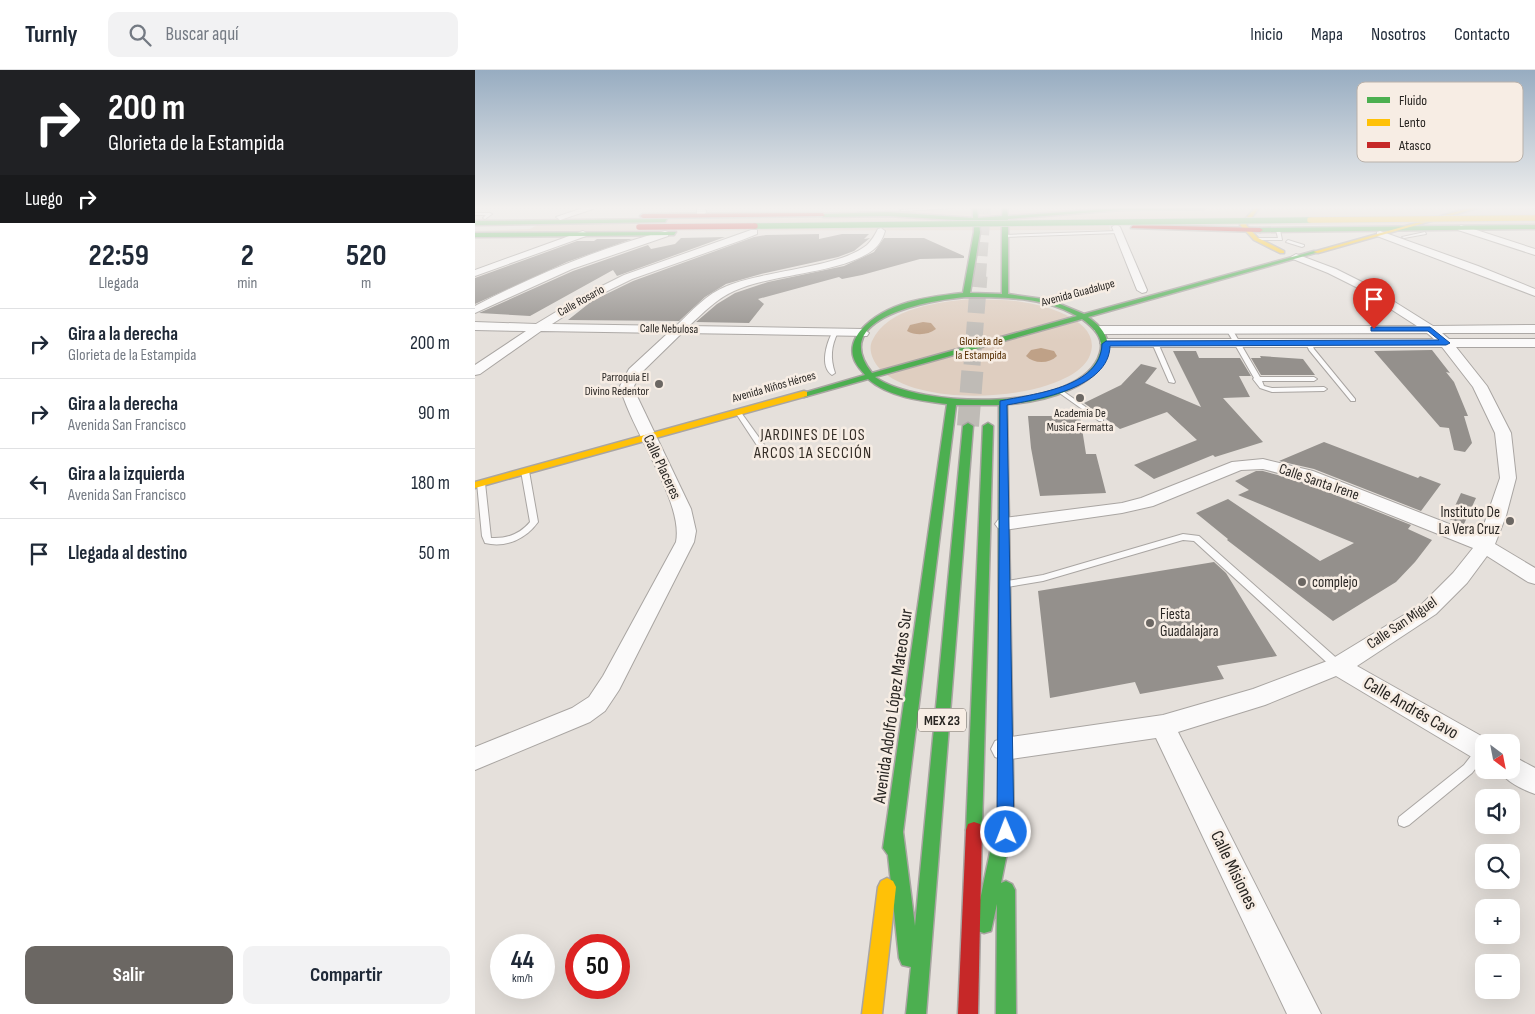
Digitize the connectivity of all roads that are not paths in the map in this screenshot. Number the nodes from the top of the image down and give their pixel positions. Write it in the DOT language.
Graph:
graph roads {
  1 [pos="532,252"];
  2 [pos="607,252"];
  3 [pos="693,252"];
  4 [pos="860,252"];
  5 [pos="972,252"];
  6 [pos="1005,252"];
  7 [pos="1126,252"];
  8 [pos="1281,252"];
  9 [pos="1282,252"];
  10 [pos="1298,252"];
  11 [pos="1431,252"];
  12 [pos="475,272"];
  13 [pos="1142,290"];
  14 [pos="1535,293"];
  15 [pos="967,295"];
  16 [pos="1005,295"];
  17 [pos="475,310"];
  18 [pos="1070,310"];
  19 [pos="1081,315"];
  20 [pos="475,326"];
  21 [pos="539,327"];
  22 [pos="1229,329"];
  23 [pos="1336,329"];
  24 [pos="1430,329"];
  25 [pos="1535,329"];
  26 [pos="678,330"];
  27 [pos="1100,330"];
  28 [pos="835,332"];
  29 [pos="863,333"];
  30 [pos="1237,342"];
  31 [pos="1155,343"];
  32 [pos="1309,343"];
  33 [pos="1347,343"];
  34 [pos="1446,343"];
  35 [pos="1535,343"];
  36 [pos="1106,344"];
  37 [pos="908,353"];
  38 [pos="850,370"];
  39 [pos="475,372"];
  40 [pos="1256,379"];
  41 [pos="1314,379"];
  42 [pos="1172,382"];
  43 [pos="1324,389"];
  44 [pos="1060,391"];
  45 [pos="1353,400"];
  46 [pos="952,403"];
  47 [pos="1003,403"];
  48 [pos="738,412"];
  49 [pos="1101,420"];
  50 [pos="968,426"];
  51 [pos="988,426"];
  52 [pos="644,428"];
  53 [pos="764,450"];
  54 [pos="525,471"];
  55 [pos="478,484"];
  56 [pos="1004,524"];
  57 [pos="1485,546"];
  58 [pos="1535,577"];
  59 [pos="1003,585"];
  60 [pos="1338,666"];
  61 [pos="1163,726"];
  62 [pos="1475,746"];
  63 [pos="1004,749"];
  64 [pos="475,759"];
  65 [pos="1475,761"];
  66 [pos="1520,773"];
  67 [pos="1535,782"];
  68 [pos="1005,813"];
  69 [pos="1404,821"];
  70 [pos="894,831"];
  71 [pos="968,1012"];
  72 [pos="872,1014"];
  73 [pos="916,1014"];
  74 [pos="1007,1014"];
  75 [pos="1304,1014"];
  1 -- 12 [label="street"];
  2 -- 17 [label="street"];
  3 -- 21 [label="street, Calle Rosario"];
  4 -- 26 [label="street, Calle Placeres"];
  5 -- 15 [label="main road"];
  6 -- 16 [label="main road"];
  7 -- 13 [label="street"];
  8 -- 13 [label="main road, Avenida Guadalupe"];
  9 -- 19 [label="main road, Avenida Guadalupe"];
  10 -- 24 [label="street, Calle San Miguel"];
  11 -- 14 [label="street"];
  13 -- 18 [label="main road, Avenida Guadalupe"];
  15 -- 16 [label="main road"];
  15 -- 29 [label="main road"];
  16 -- 18 [label="main road"];
  18 -- 19 [label="main road"];
  18 -- 37 [label="main road, Avenida Guadalupe"];
  19 -- 27 [label="main road"];
  19 -- 38 [label="main road, Avenida Niños Héroes"];
  20 -- 21 [label="street, Calle Nebulosa"];
  21 -- 26 [label="street, Calle Nebulosa"];
  21 -- 39 [label="street, Calle Rosario"];
  22 -- 23 [label="street"];
  22 -- 27 [label="street"];
  22 -- 30 [label="lane"];
  23 -- 24 [label="street"];
  23 -- 33 [label="street"];
  24 -- 25 [label="street"];
  24 -- 34 [label="street, Calle San Miguel"];
  26 -- 28 [label="street, Calle Nebulosa"];
  26 -- 52 [label="street, Calle Placeres"];
  27 -- 36 [label="main road"];
  28 -- 29 [label="street, Calle Nebulosa"];
  28 -- 38 [label="lane"];
  29 -- 38 [label="main road"];
  30 -- 31 [label="street"];
  30 -- 32 [label="street"];
  30 -- 40 [label="lane"];
  31 -- 36 [label="street"];
  31 -- 42 [label="lane"];
  32 -- 33 [label="street"];
  32 -- 45 [label="lane"];
  33 -- 34 [label="street"];
  34 -- 35 [label="street"];
  34 -- 57 [label="street, Calle San Miguel"];
  36 -- 44 [label="main road"];
  38 -- 46 [label="main road"];
  38 -- 48 [label="main road, Avenida Niños Héroes"];
  40 -- 41 [label="lane"];
  40 -- 43 [label="lane"];
  44 -- 47 [label="main road"];
  44 -- 49 [label="lane"];
  46 -- 47 [label="main road"];
  46 -- 70 [label="main road, Avenida Adolfo López Mateos Sur"];
  47 -- 56 [label="main road"];
  48 -- 52 [label="main road, Avenida Niños Héroes"];
  48 -- 53 [label="lane"];
  50 -- 73 [label="main road, MEX 23"];
  51 -- 71 [label="main road, MEX 23"];
  52 -- 54 [label="main road, Avenida Niños Héroes"];
  52 -- 64 [label="street, Calle Placeres"];
  54 -- 55 [label="main road, Avenida Niños Héroes"];
  54 -- 55 [label="lane"];
  56 -- 57 [label="street, Calle Santa Irene"];
  56 -- 59 [label="main road"];
  57 -- 58 [label="street, Calle Santa Irene"];
  57 -- 60 [label="street, Calle San Miguel"];
  59 -- 60 [label="lane"];
  59 -- 63 [label="main road"];
  60 -- 61 [label="street, Calle San Miguel"];
  60 -- 62 [label="street, Calle Andrés Cavo"];
  61 -- 63 [label="street, Calle San Miguel"];
  61 -- 75 [label="street, Calle Misiones"];
  63 -- 68 [label="main road"];
  65 -- 69 [label="lane"];
  66 -- 67 [label="street"];
  68 -- 71 [label="main road"];
  68 -- 74 [label="main road"];
  70 -- 72 [label="main road, Avenida Adolfo López Mateos Sur"];
  70 -- 73 [label="main road"];
}
